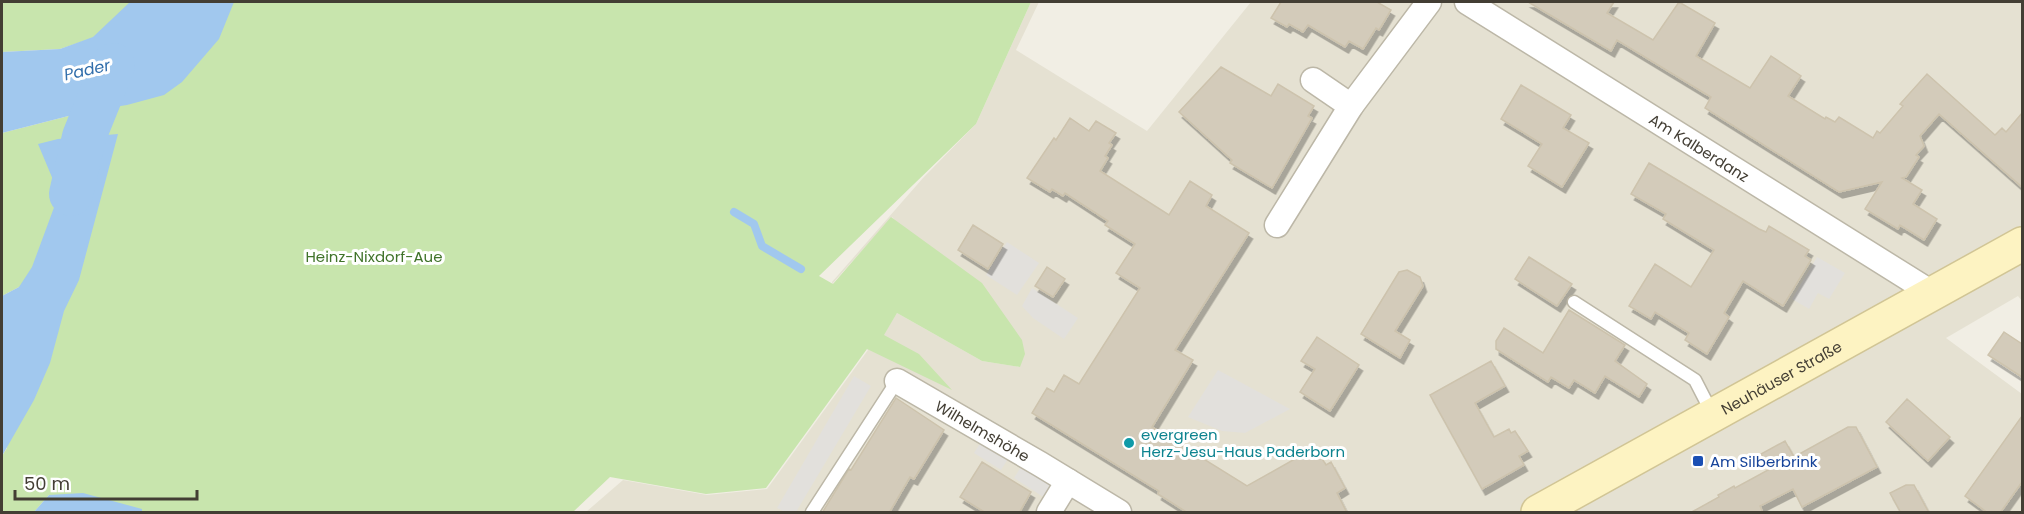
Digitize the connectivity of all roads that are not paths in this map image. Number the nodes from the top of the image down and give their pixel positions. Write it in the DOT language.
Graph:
graph roads {
  1 [pos="1429,2"];
  2 [pos="1467,2"];
  3 [pos="1313,80"];
  4 [pos="1351,106"];
  5 [pos="1277,225"];
  6 [pos="2022,244"];
  7 [pos="1932,293"];
  8 [pos="1574,302"];
  9 [pos="897,381"];
  10 [pos="1714,416"];
  11 [pos="1068,481"];
  12 [pos="812,513"];
  13 [pos="1049,513"];
  14 [pos="1119,513"];
  15 [pos="1538,513"];
  1 -- 4 [label="street"];
  2 -- 7 [label="street, Am Kalberdanz"];
  3 -- 4 [label="street"];
  4 -- 5 [label="street"];
  6 -- 7 [label="main road, Neuhäuser Straße"];
  7 -- 10 [label="main road, Neuhäuser Straße"];
  8 -- 10 [label="lane"];
  9 -- 11 [label="street, Wilhelmshöhe"];
  9 -- 12 [label="lane"];
  10 -- 15 [label="main road, Neuhäuser Straße"];
  11 -- 13 [label="street"];
  11 -- 14 [label="street, Wilhelmshöhe"];
}
